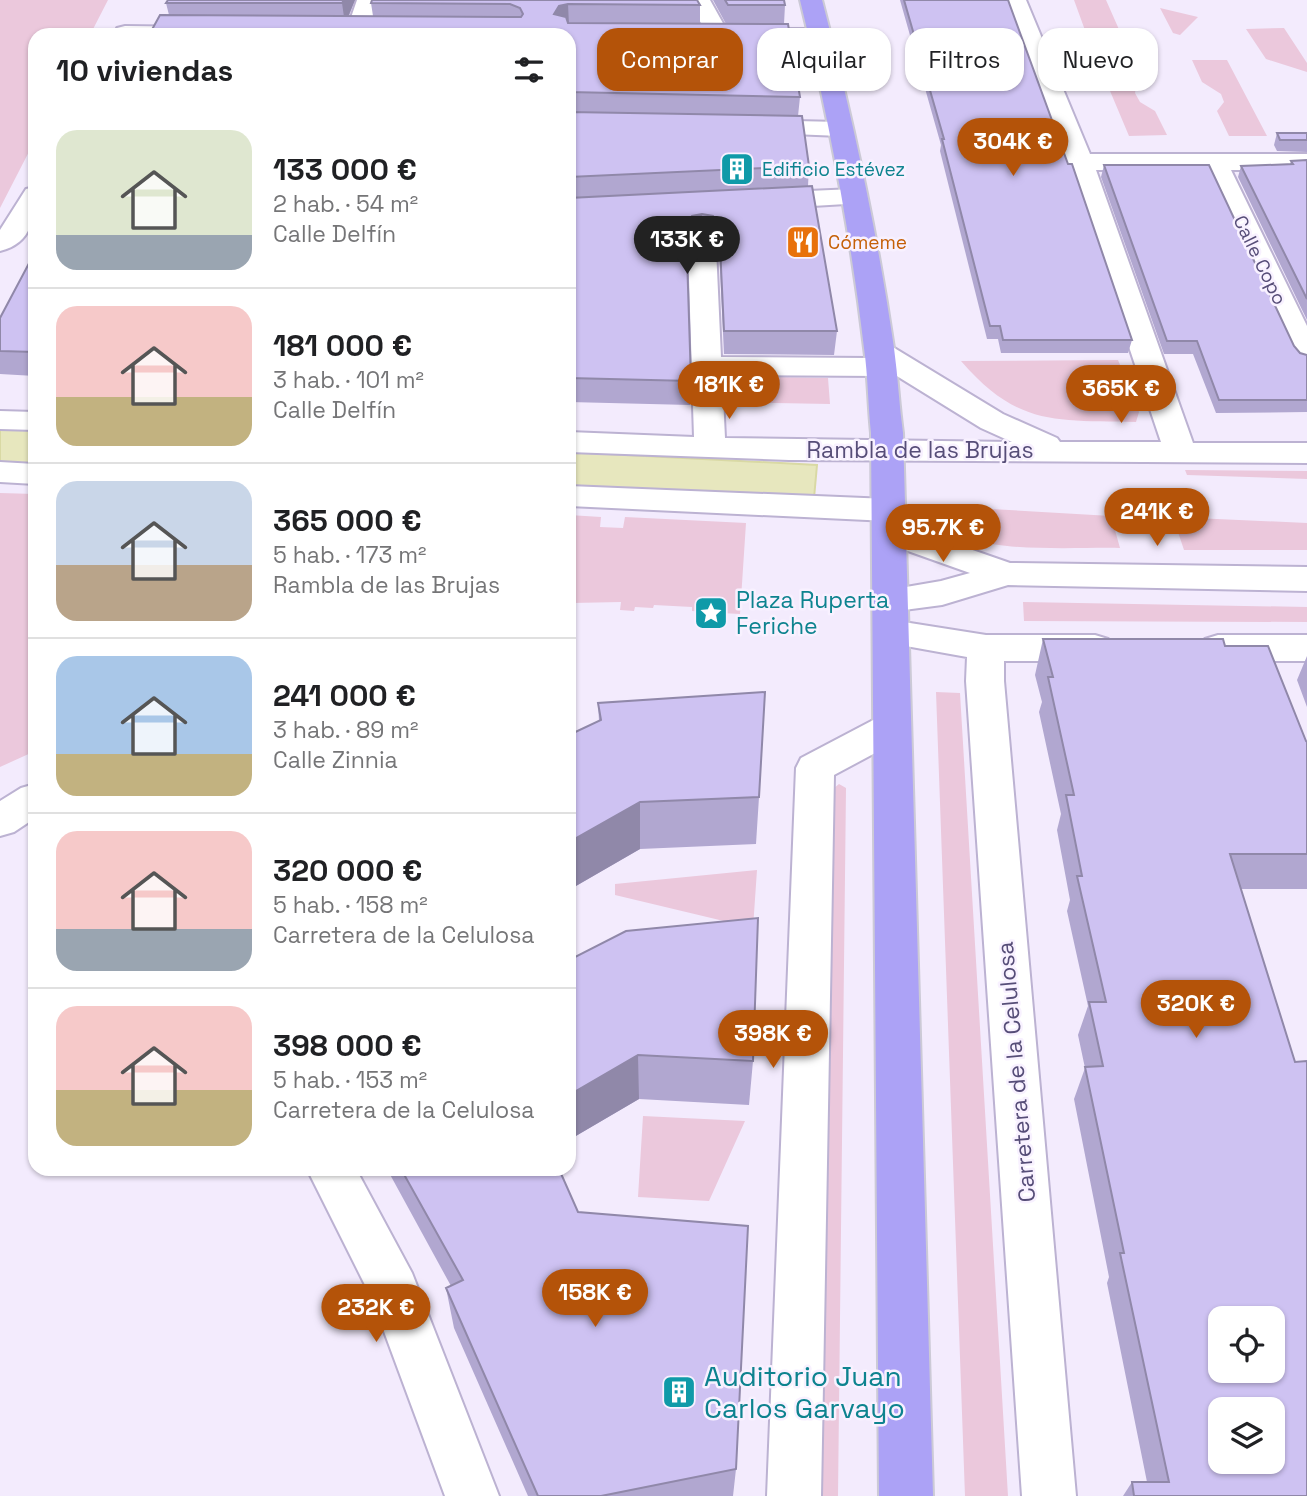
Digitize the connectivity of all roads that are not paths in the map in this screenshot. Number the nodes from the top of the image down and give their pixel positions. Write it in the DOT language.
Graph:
graph roads {
  1 [pos="368,0"];
  2 [pos="699,0"];
  3 [pos="1015,0"];
  4 [pos="133,11"];
  5 [pos="815,18"];
  6 [pos="127,28"];
  7 [pos="358,28"];
  8 [pos="715,28"];
  9 [pos="743,32"];
  10 [pos="722,127"];
  11 [pos="840,129"];
  12 [pos="1080,162"];
  13 [pos="1214,162"];
  14 [pos="1307,162"];
  15 [pos="854,197"];
  16 [pos="735,202"];
  17 [pos="28,210"];
  18 [pos="16,236"];
  19 [pos="702,248"];
  20 [pos="1307,357"];
  21 [pos="881,359"];
  22 [pos="706,366"];
  23 [pos="0,419"];
  24 [pos="28,421"];
  25 [pos="576,442"];
  26 [pos="710,447"];
  27 [pos="887,450"];
  28 [pos="1061,451"];
  29 [pos="1181,453"];
  30 [pos="1307,453"];
  31 [pos="0,472"];
  32 [pos="28,474"];
  33 [pos="576,497"];
  34 [pos="888,521"];
  35 [pos="1007,574"];
  36 [pos="1307,579"];
  37 [pos="890,616"];
  38 [pos="986,648"];
  39 [pos="1130,648"];
  40 [pos="1184,648"];
  41 [pos="1264,648"];
  42 [pos="1307,649"];
  43 [pos="1278,684"];
  44 [pos="892,727"];
  45 [pos="28,803"];
  46 [pos="0,821"];
  47 [pos="335,1176"];
  48 [pos="472,1496"];
  49 [pos="794,1496"];
  50 [pos="906,1496"];
  51 [pos="1049,1496"];
  1 -- 7 [label="street"];
  2 -- 8 [label="street"];
  3 -- 12 [label="street"];
  4 -- 6 [label="street"];
  5 -- 9 [label="street"];
  5 -- 11 [label="highway"];
  10 -- 11 [label="street"];
  11 -- 15 [label="highway"];
  12 -- 13 [label="street"];
  12 -- 29 [label="street"];
  13 -- 14 [label="street"];
  13 -- 20 [label="street, Calle Copo"];
  15 -- 16 [label="street"];
  15 -- 21 [label="highway"];
  17 -- 18 [label="street"];
  19 -- 22 [label="street"];
  21 -- 22 [label="street"];
  21 -- 27 [label="highway"];
  21 -- 28 [label="street, Rambla de las Brujas"];
  22 -- 26 [label="street"];
  23 -- 24 [label="street"];
  25 -- 26 [label="street, Rambla de las Brujas"];
  26 -- 27 [label="street, Rambla de las Brujas"];
  27 -- 28 [label="street, Rambla de las Brujas"];
  27 -- 34 [label="highway"];
  28 -- 29 [label="street, Rambla de las Brujas"];
  29 -- 30 [label="street, Rambla de las Brujas"];
  31 -- 32 [label="street"];
  33 -- 34 [label="street"];
  34 -- 35 [label="street"];
  34 -- 37 [label="highway"];
  35 -- 36 [label="street"];
  35 -- 37 [label="street"];
  37 -- 38 [label="street"];
  37 -- 44 [label="highway"];
  38 -- 39 [label="street"];
  38 -- 51 [label="street, Carretera de la Celulosa"];
  40 -- 41 [label="street"];
  41 -- 42 [label="street"];
  41 -- 43 [label="street"];
  44 -- 49 [label="street"];
  44 -- 50 [label="highway"];
  45 -- 46 [label="street"];
  47 -- 48 [label="street"];
}
